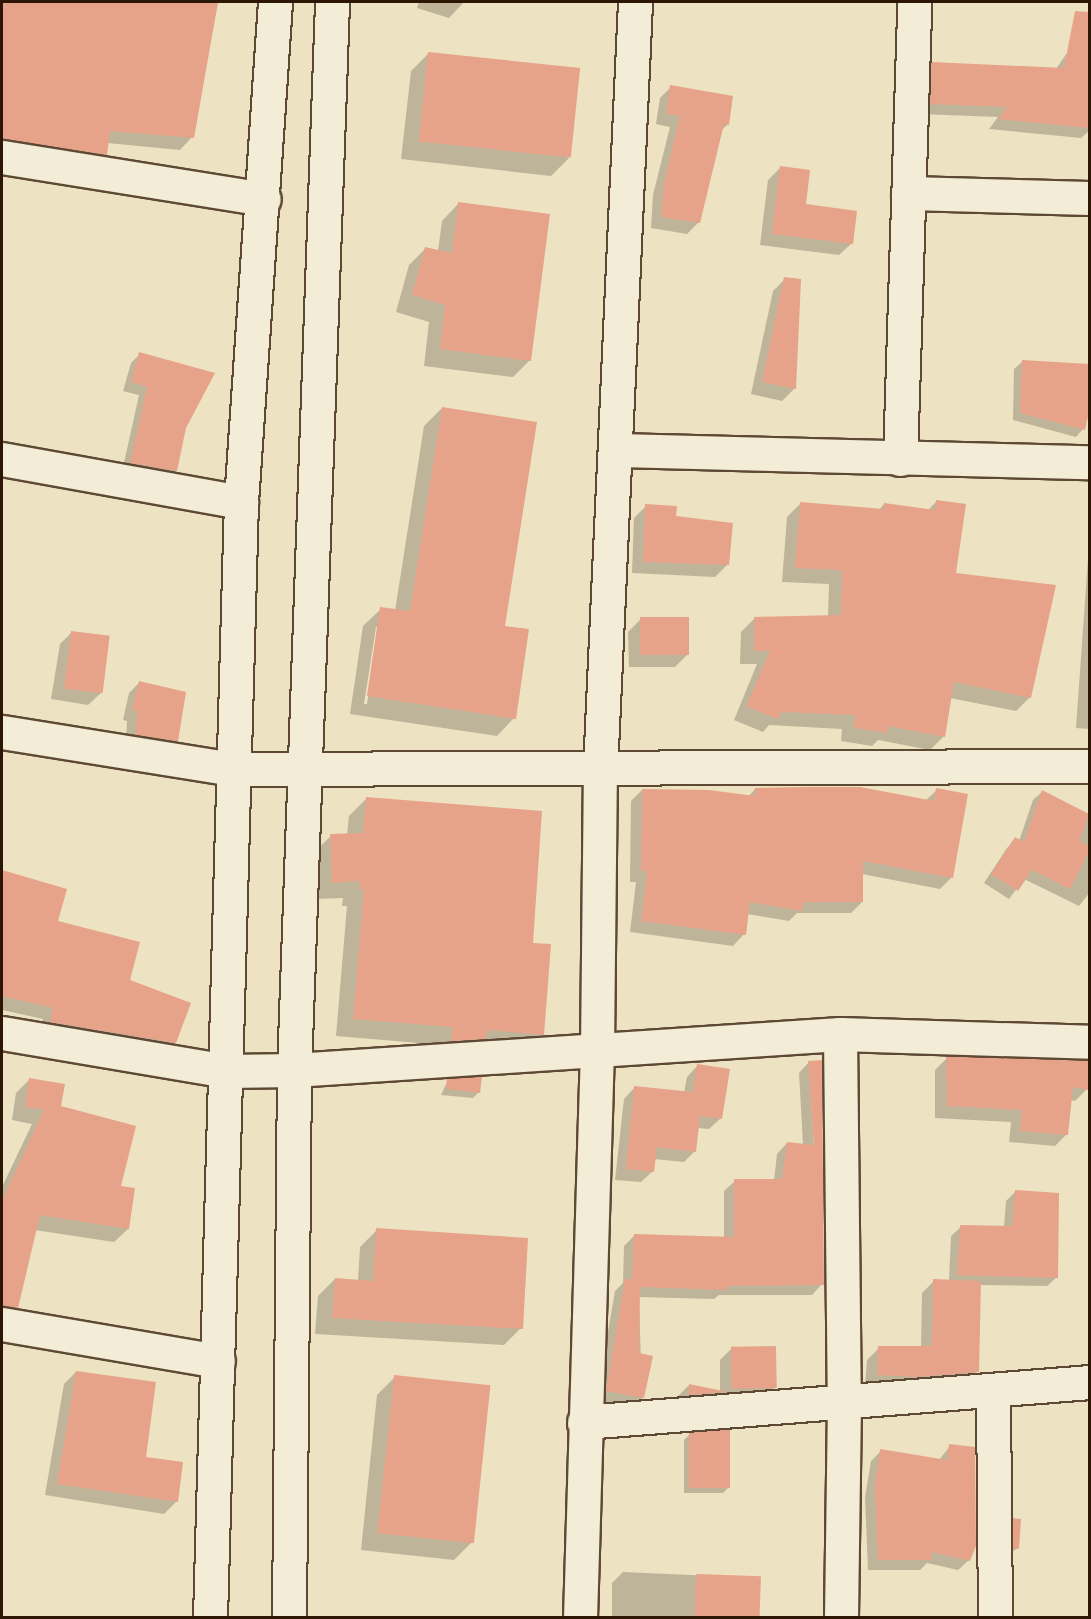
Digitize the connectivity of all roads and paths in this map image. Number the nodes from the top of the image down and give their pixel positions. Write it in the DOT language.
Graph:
graph roads {
  1 [pos="275,2"];
  2 [pos="332,2"];
  3 [pos="635,2"];
  4 [pos="914,2"];
  5 [pos="2,158"];
  6 [pos="908,193"];
  7 [pos="1089,198"];
  8 [pos="264,199"];
  9 [pos="616,450"];
  10 [pos="2,459"];
  11 [pos="900,459"];
  12 [pos="1089,462"];
  13 [pos="241,502"];
  14 [pos="2,732"];
  15 [pos="1089,766"];
  16 [pos="231,769"];
  17 [pos="303,769"];
  18 [pos="600,770"];
  19 [pos="2,1033"];
  20 [pos="840,1035"];
  21 [pos="1089,1042"];
  22 [pos="597,1050"];
  23 [pos="294,1070"];
  24 [pos="227,1071"];
  25 [pos="2,1324"];
  26 [pos="218,1361"];
  27 [pos="1089,1382"];
  28 [pos="993,1393"];
  29 [pos="844,1402"];
  30 [pos="584,1422"];
  31 [pos="210,1617"];
  32 [pos="289,1617"];
  33 [pos="580,1617"];
  34 [pos="841,1617"];
  35 [pos="995,1617"];
  1 -- 8 [label="street"];
  2 -- 17 [label="street"];
  3 -- 9 [label="street"];
  4 -- 6 [label="street"];
  5 -- 8 [label="street"];
  6 -- 7 [label="street"];
  6 -- 11 [label="street"];
  8 -- 13 [label="street"];
  9 -- 11 [label="street"];
  9 -- 18 [label="street"];
  10 -- 13 [label="street"];
  11 -- 12 [label="street"];
  13 -- 16 [label="street"];
  14 -- 16 [label="street"];
  15 -- 18 [label="street"];
  16 -- 17 [label="street"];
  16 -- 24 [label="street"];
  17 -- 18 [label="street"];
  17 -- 23 [label="street"];
  18 -- 22 [label="street"];
  19 -- 24 [label="street"];
  20 -- 21 [label="street"];
  20 -- 22 [label="street"];
  20 -- 29 [label="street"];
  22 -- 23 [label="street"];
  22 -- 30 [label="street"];
  23 -- 24 [label="street"];
  23 -- 32 [label="street"];
  24 -- 26 [label="street"];
  25 -- 26 [label="street"];
  26 -- 31 [label="street"];
  27 -- 28 [label="street"];
  28 -- 29 [label="street"];
  28 -- 35 [label="street"];
  29 -- 30 [label="street"];
  29 -- 34 [label="street"];
  30 -- 33 [label="street"];
}
